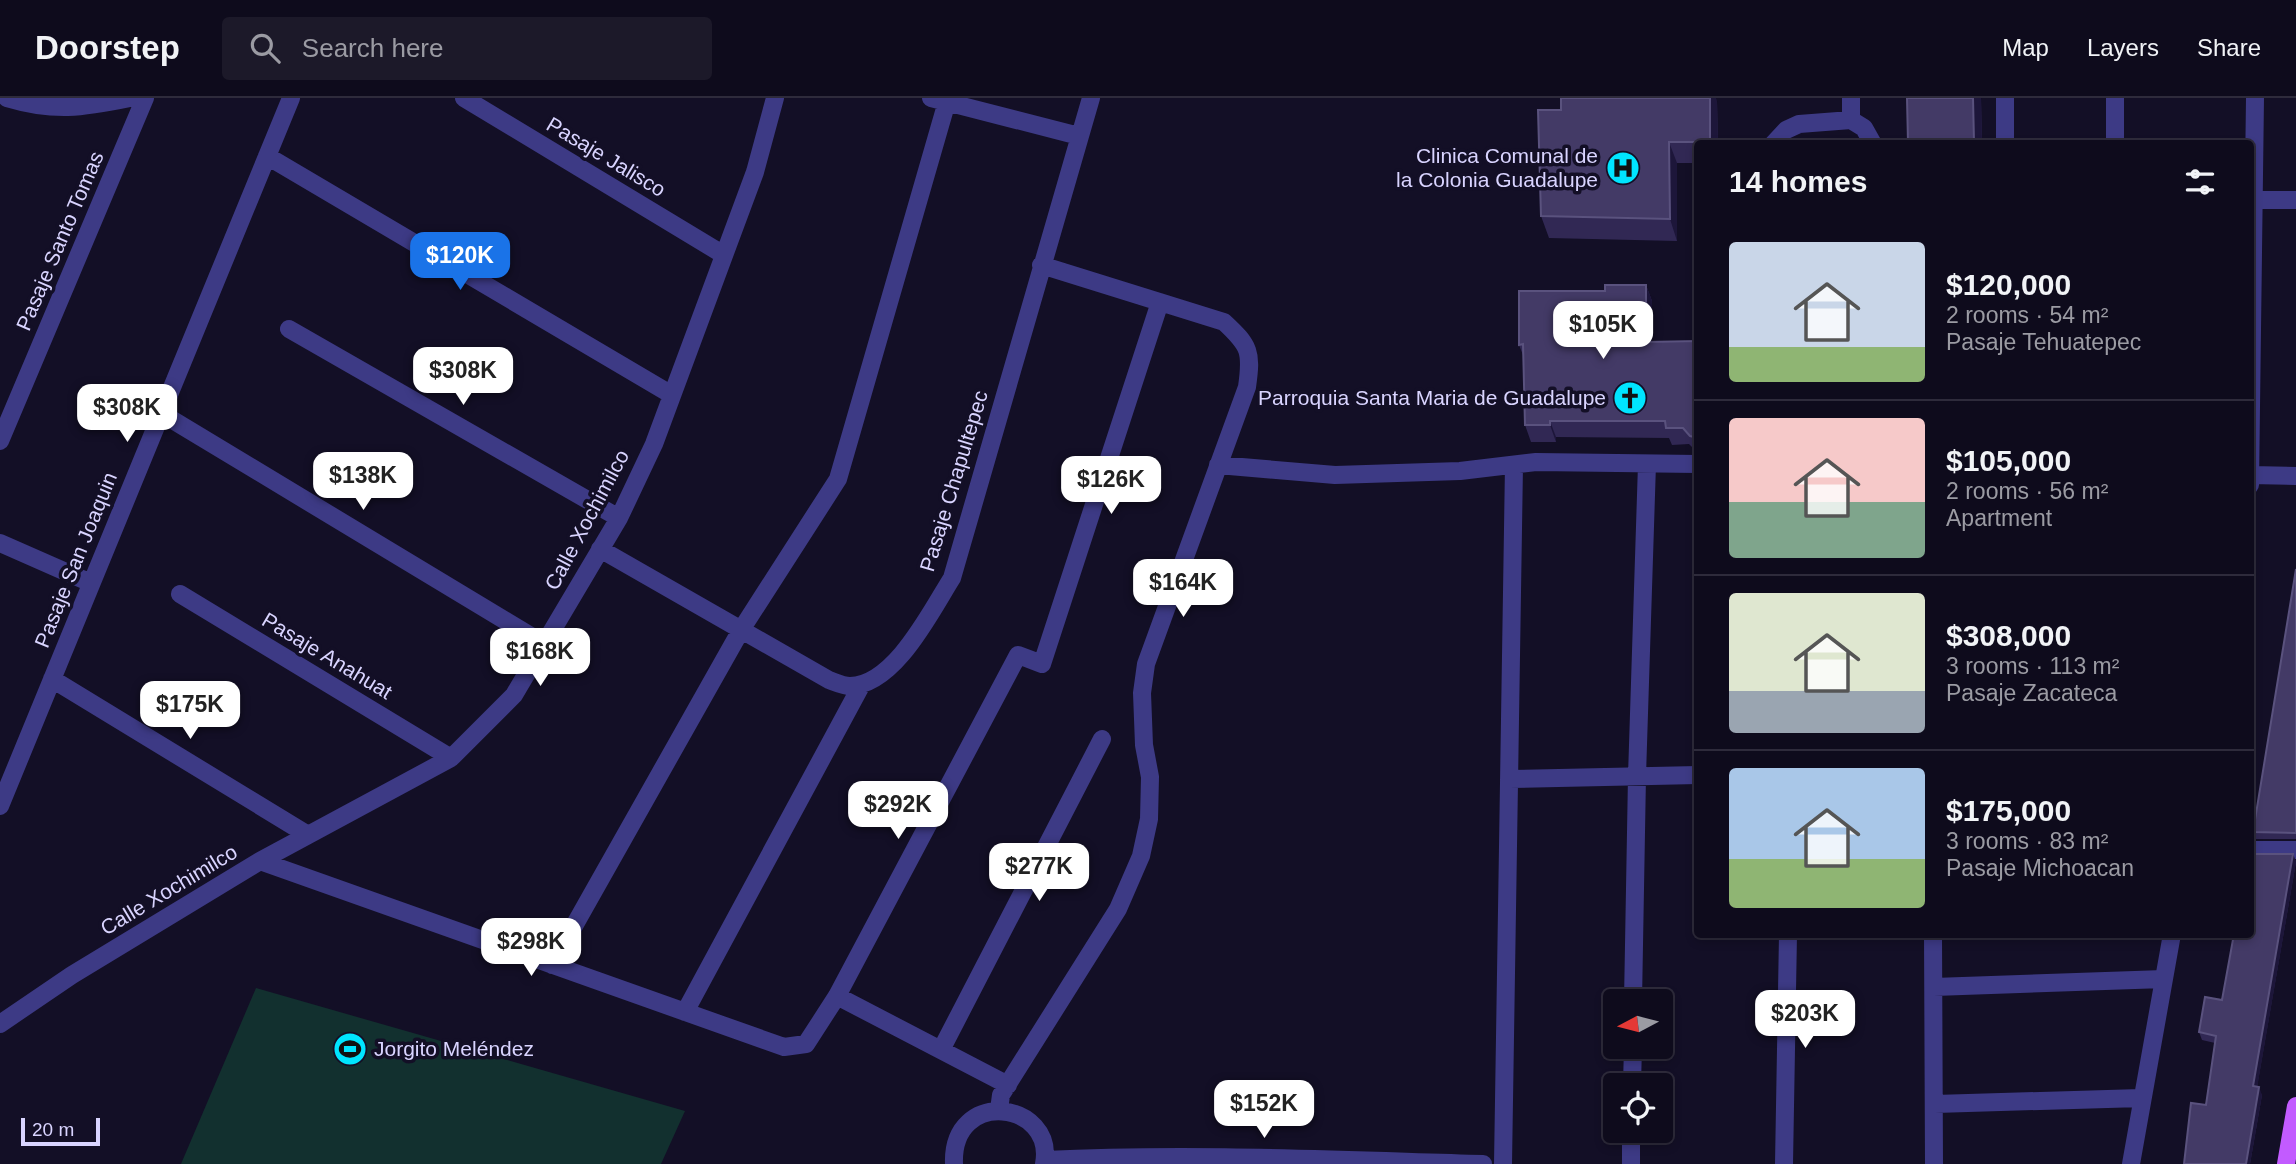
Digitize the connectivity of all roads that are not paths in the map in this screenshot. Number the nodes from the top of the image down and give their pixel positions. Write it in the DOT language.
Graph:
graph roads {
  1 [pos="7,98"];
  2 [pos="130,98"];
  3 [pos="145,98"];
  4 [pos="291,98"];
  5 [pos="464,98"];
  6 [pos="775,98"];
  7 [pos="1091,98"];
  8 [pos="1851,98"];
  9 [pos="2005,98"];
  10 [pos="2115,98"];
  11 [pos="2255,98"];
  12 [pos="942,99"];
  13 [pos="1851,120"];
  14 [pos="1079,136"];
  15 [pos="1777,140"];
  16 [pos="1872,140"];
  17 [pos="2005,140"];
  18 [pos="2115,140"];
  19 [pos="2254,140"];
  20 [pos="267,156"];
  21 [pos="2254,200"];
  22 [pos="2296,200"];
  23 [pos="724,255"];
  24 [pos="1041,265"];
  25 [pos="1160,302"];
  26 [pos="289,330"];
  27 [pos="672,395"];
  28 [pos="161,413"];
  29 [pos="0,441"];
  30 [pos="1514,464"];
  31 [pos="1647,464"];
  32 [pos="1694,464"];
  33 [pos="1218,465"];
  34 [pos="2296,477"];
  35 [pos="2254,479"];
  36 [pos="619,518"];
  37 [pos="0,543"];
  38 [pos="600,550"];
  39 [pos="91,583"];
  40 [pos="180,594"];
  41 [pos="741,630"];
  42 [pos="544,644"];
  43 [pos="52,679"];
  44 [pos="862,684"];
  45 [pos="1102,739"];
  46 [pos="451,758"];
  47 [pos="1694,775"];
  48 [pos="1637,776"];
  49 [pos="1509,779"];
  50 [pos="0,806"];
  51 [pos="308,835"];
  52 [pos="2254,850"];
  53 [pos="2296,850"];
  54 [pos="260,862"];
  55 [pos="1788,938"];
  56 [pos="1933,938"];
  57 [pos="2171,938"];
  58 [pos="552,965"];
  59 [pos="2164,979"];
  60 [pos="1934,987"];
  61 [pos="1633,989"];
  62 [pos="837,996"];
  63 [pos="685,1012"];
  64 [pos="0,1024"];
  65 [pos="941,1050"];
  66 [pos="1008,1085"];
  67 [pos="2141,1098"];
  68 [pos="1935,1104"];
  69 [pos="2296,1106"];
  70 [pos="999,1110"];
  71 [pos="1632,1143"];
  72 [pos="1093,1161"];
  73 [pos="1044,1162"];
  74 [pos="954,1164"];
  75 [pos="1448,1164"];
  76 [pos="1483,1164"];
  77 [pos="1503,1164"];
  78 [pos="1631,1164"];
  79 [pos="1784,1164"];
  80 [pos="1934,1164"];
  81 [pos="2131,1164"];
  82 [pos="2286,1164"];
  1 -- 2 [label="street"];
  3 -- 29 [label="street, Pasaje Santo Tomas"];
  4 -- 20 [label="street, Pasaje San Joaquin"];
  5 -- 23 [label="street, Pasaje Jalisco"];
  6 -- 23 [label="street, Calle Xochimilco"];
  7 -- 14 [label="street, Pasaje Chapultepec"];
  8 -- 13 [label="street"];
  9 -- 17 [label="street"];
  10 -- 18 [label="street"];
  11 -- 19 [label="street"];
  12 -- 14 [label="street"];
  12 -- 41 [label="street"];
  13 -- 15 [label="street"];
  13 -- 16 [label="street"];
  14 -- 24 [label="street, Pasaje Chapultepec"];
  20 -- 27 [label="street"];
  20 -- 28 [label="street, Pasaje San Joaquin"];
  21 -- 22 [label="street"];
  23 -- 27 [label="street, Calle Xochimilco"];
  24 -- 25 [label="street"];
  24 -- 44 [label="street, Pasaje Chapultepec"];
  25 -- 33 [label="street"];
  25 -- 62 [label="street"];
  26 -- 36 [label="street"];
  27 -- 36 [label="street, Calle Xochimilco"];
  28 -- 39 [label="street, Pasaje San Joaquin"];
  28 -- 42 [label="street"];
  30 -- 31 [label="street"];
  30 -- 33 [label="street"];
  30 -- 49 [label="street"];
  31 -- 32 [label="street"];
  31 -- 48 [label="street"];
  33 -- 66 [label="street"];
  34 -- 35 [label="street"];
  36 -- 38 [label="street, Calle Xochimilco"];
  37 -- 39 [label="street"];
  38 -- 41 [label="street"];
  38 -- 42 [label="street, Calle Xochimilco"];
  39 -- 43 [label="street, Pasaje San Joaquin"];
  40 -- 46 [label="street, Pasaje Anahuat"];
  41 -- 44 [label="street"];
  41 -- 58 [label="street"];
  42 -- 46 [label="street, Calle Xochimilco"];
  43 -- 50 [label="street, Pasaje San Joaquin"];
  43 -- 51 [label="street"];
  44 -- 63 [label="street"];
  45 -- 65 [label="street"];
  46 -- 51 [label="street, Calle Xochimilco"];
  47 -- 48 [label="street"];
  48 -- 49 [label="street"];
  48 -- 61 [label="street"];
  49 -- 77 [label="street"];
  51 -- 54 [label="street, Calle Xochimilco"];
  52 -- 53 [label="street"];
  54 -- 58 [label="street"];
  54 -- 64 [label="street, Calle Xochimilco"];
  55 -- 79 [label="street"];
  56 -- 60 [label="street"];
  57 -- 59 [label="street"];
  58 -- 63 [label="street"];
  59 -- 60 [label="street"];
  59 -- 67 [label="street"];
  60 -- 68 [label="street"];
  62 -- 63 [label="street"];
  62 -- 65 [label="street"];
  65 -- 66 [label="street"];
  66 -- 70 [label="street"];
  67 -- 68 [label="street"];
  67 -- 81 [label="street"];
  68 -- 80 [label="street"];
  69 -- 82 [label="main road"];
  70 -- 73 [label="street"];
  70 -- 74 [label="street"];
  71 -- 78 [label="street"];
  72 -- 73 [label="street"];
  72 -- 75 [label="street"];
  75 -- 76 [label="street"];
}
